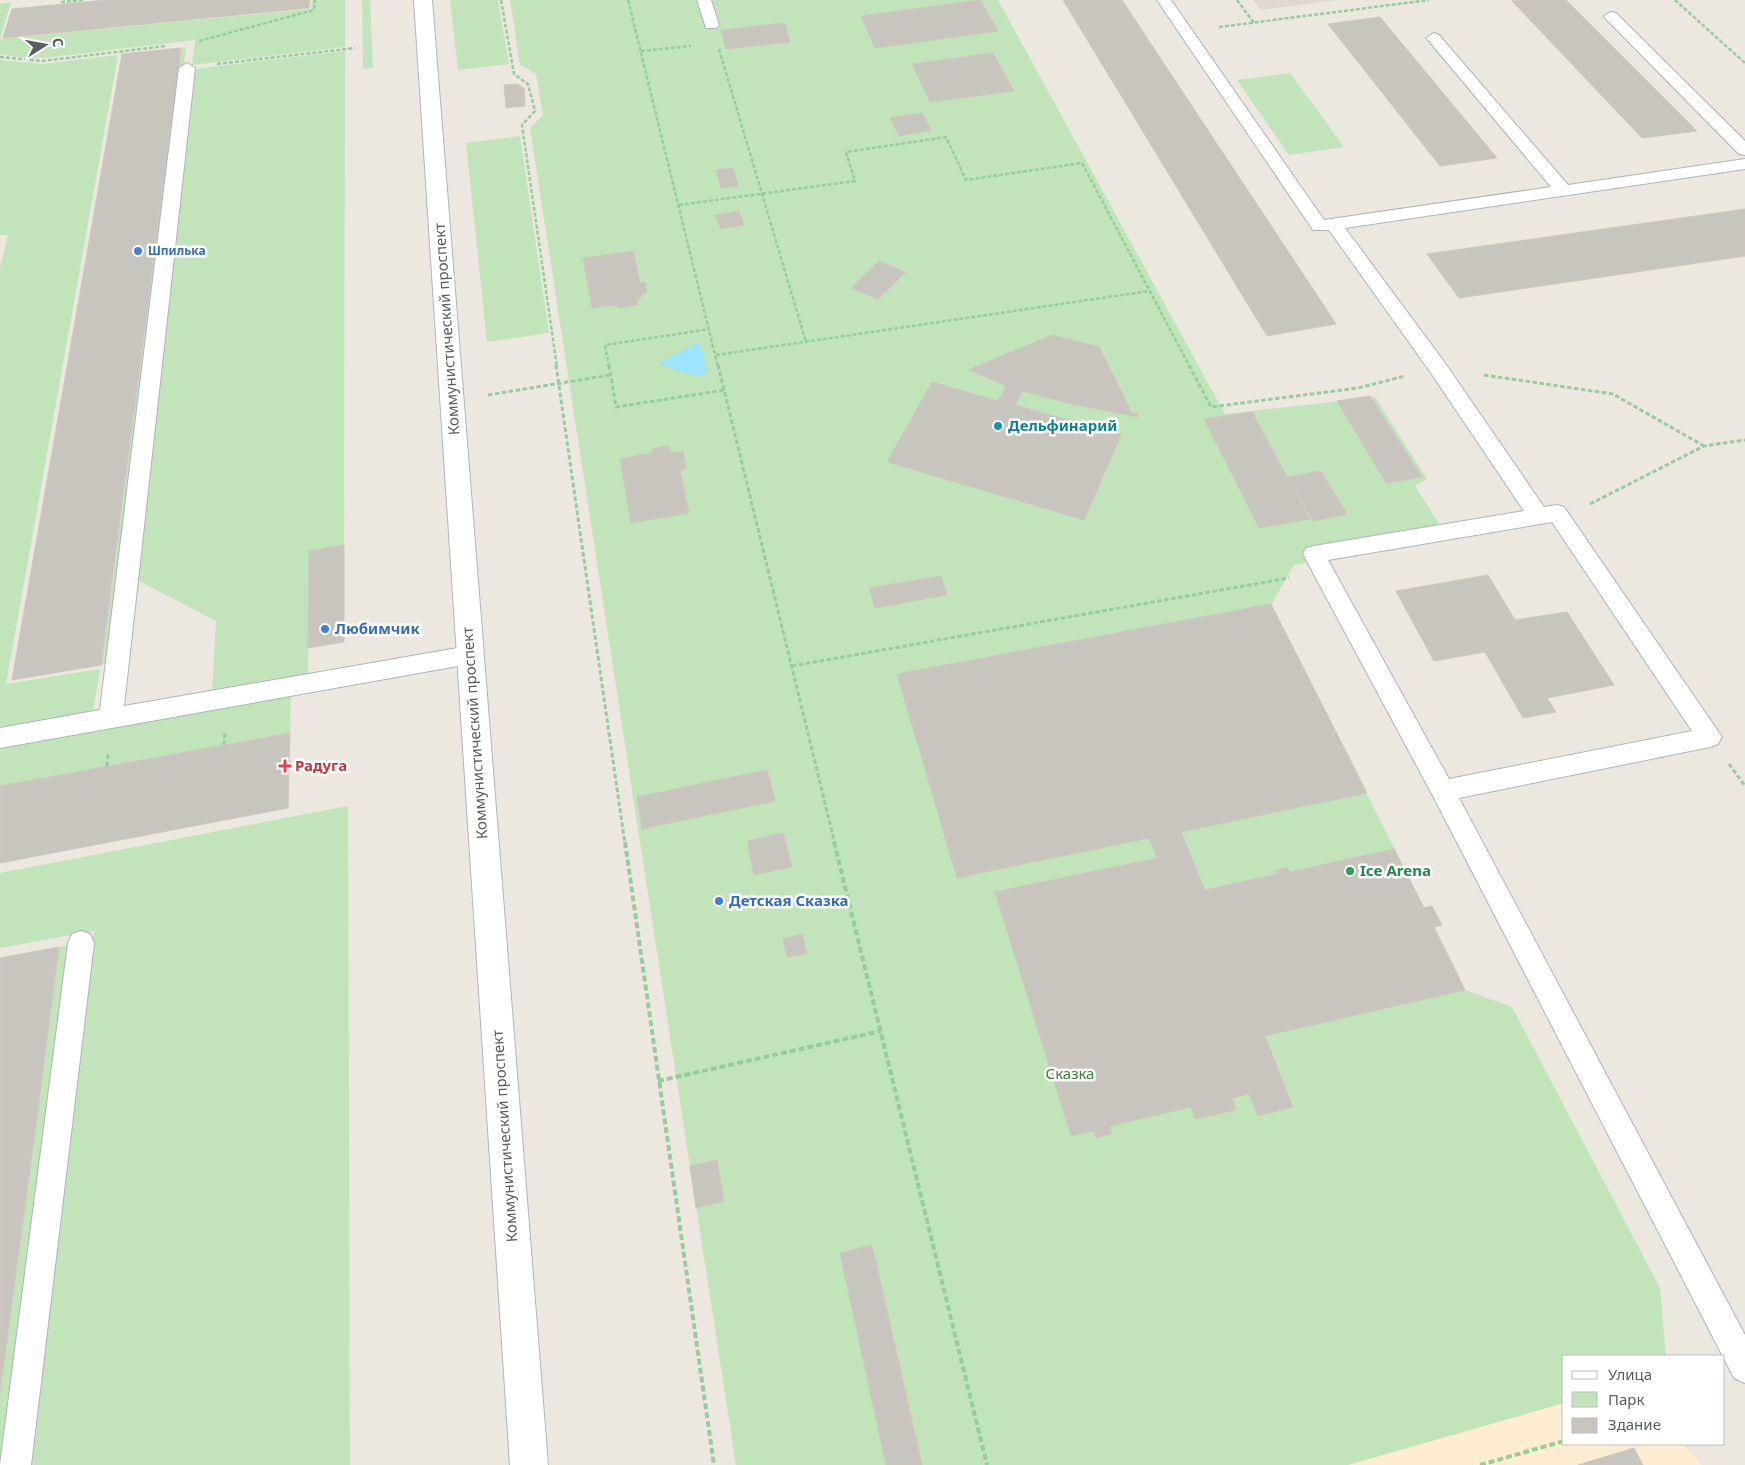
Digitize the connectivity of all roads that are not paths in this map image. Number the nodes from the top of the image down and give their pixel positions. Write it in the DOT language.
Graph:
graph roads {
  1 [pos="423,0"];
  2 [pos="704,0"];
  3 [pos="1164,0"];
  4 [pos="1611,16"];
  5 [pos="711,25"];
  6 [pos="1434,38"];
  7 [pos="187,68"];
  8 [pos="1745,150"];
  9 [pos="1745,164"];
  10 [pos="1563,190"];
  11 [pos="1332,223"];
  12 [pos="1548,514"];
  13 [pos="469,655"];
  14 [pos="111,718"];
  15 [pos="0,738"];
  16 [pos="1443,791"];
  17 [pos="81,943"];
  18 [pos="1745,1367"];
  19 [pos="15,1465"];
  20 [pos="529,1465"];
  1 -- 13 [label="main road, Коммунистический проспект"];
  2 -- 5 [label="lane"];
  3 -- 11 [label="lane"];
  4 -- 8 [label="lane"];
  6 -- 10 [label="lane"];
  7 -- 14 [label="lane"];
  9 -- 10 [label="lane"];
  10 -- 11 [label="lane"];
  11 -- 12 [label="lane"];
  12 -- 16 [label="lane"];
  12 -- 16 [label="lane"];
  13 -- 14 [label="lane"];
  13 -- 20 [label="main road, Коммунистический проспект"];
  14 -- 15 [label="lane"];
  16 -- 18 [label="lane"];
  17 -- 19 [label="lane"];
}
